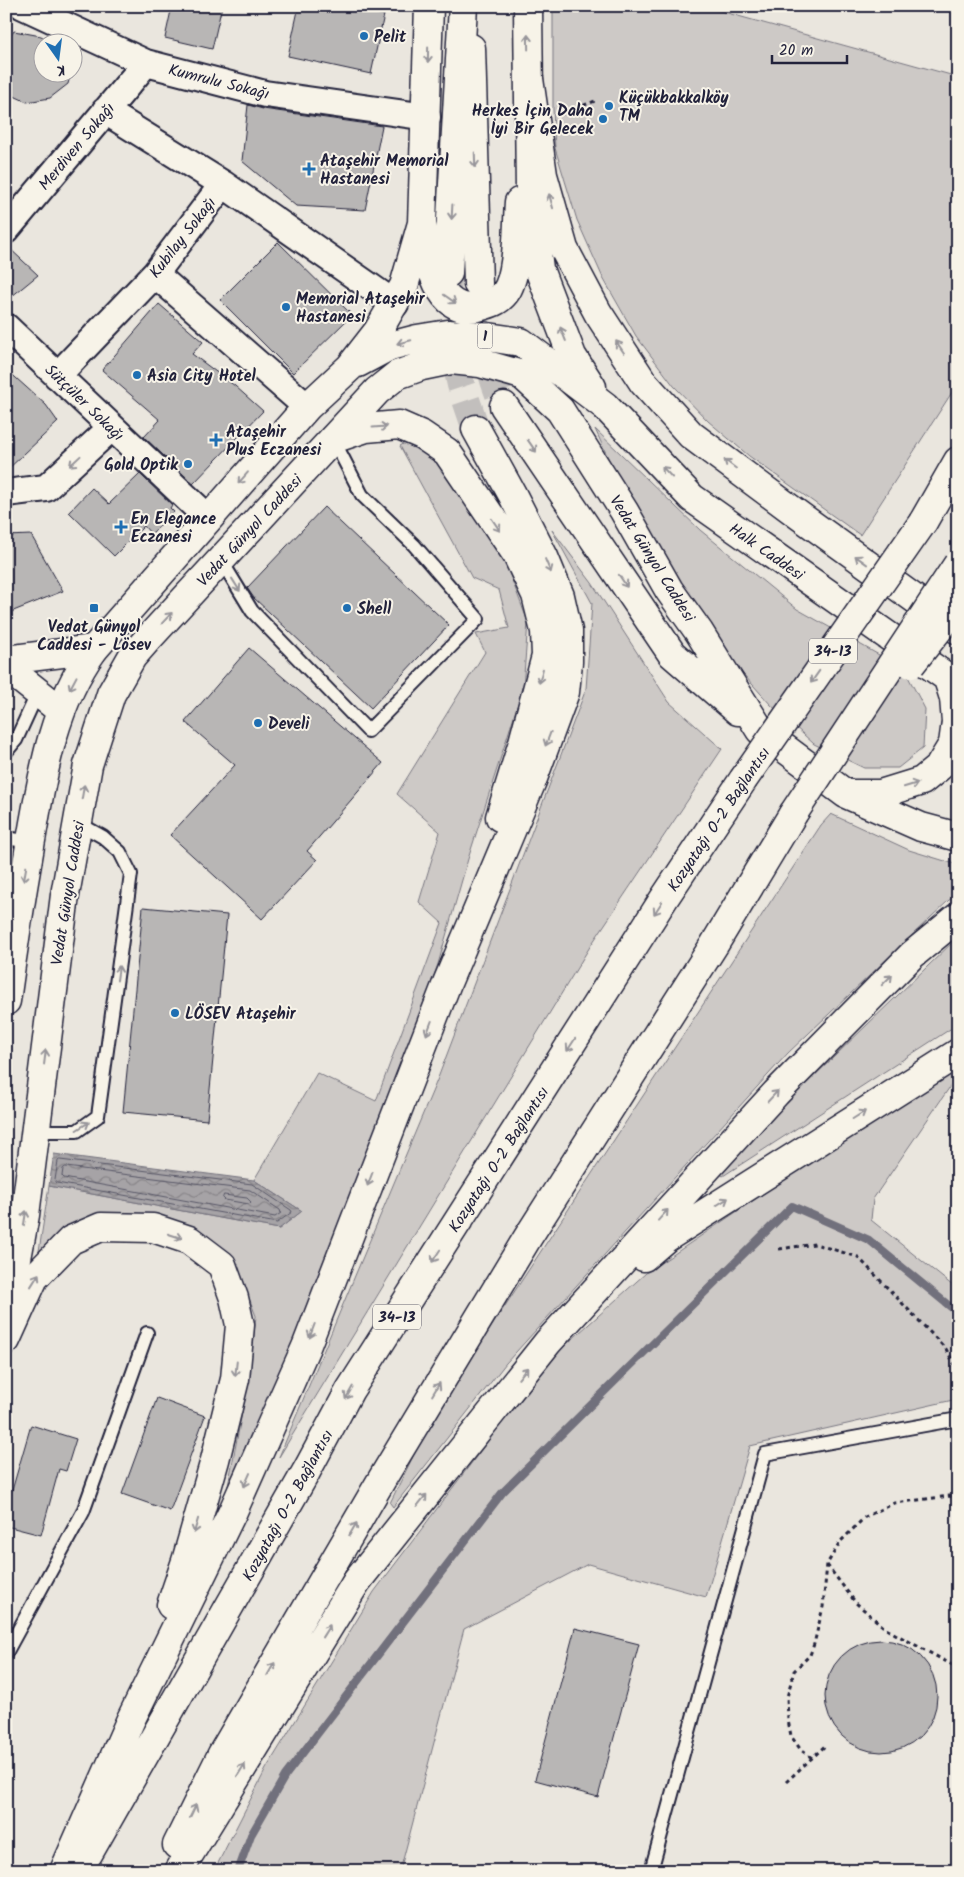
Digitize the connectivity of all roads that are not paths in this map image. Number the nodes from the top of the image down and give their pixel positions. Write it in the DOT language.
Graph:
graph roads {
  1 [pos="23,6"];
  2 [pos="429,6"];
  3 [pos="462,6"];
  4 [pos="470,6"];
  5 [pos="528,6"];
  6 [pos="146,63"];
  7 [pos="528,79"];
  8 [pos="105,111"];
  9 [pos="426,117"];
  10 [pos="223,184"];
  11 [pos="422,223"];
  12 [pos="6,230"];
  13 [pos="448,273"];
  14 [pos="155,274"];
  15 [pos="478,284"];
  16 [pos="394,304"];
  17 [pos="6,327"];
  18 [pos="350,367"];
  19 [pos="57,376"];
  20 [pos="504,406"];
  21 [pos="605,406"];
  22 [pos="307,407"];
  23 [pos="111,428"];
  24 [pos="476,430"];
  25 [pos="333,440"];
  26 [pos="958,461"];
  27 [pos="958,474"];
  28 [pos="6,493"];
  29 [pos="208,518"];
  30 [pos="923,522"];
  31 [pos="220,560"];
  32 [pos="958,564"];
  33 [pos="958,605"];
  34 [pos="958,630"];
  35 [pos="94,649"];
  36 [pos="9,671"];
  37 [pos="952,680"];
  38 [pos="38,692"];
  39 [pos="60,710"];
  40 [pos="760,730"];
  41 [pos="6,752"];
  42 [pos="846,794"];
  43 [pos="793,814"];
  44 [pos="78,824"];
  45 [pos="958,837"];
  46 [pos="18,840"];
  47 [pos="958,917"];
  48 [pos="447,982"];
  49 [pos="6,1001"];
  50 [pos="958,1053"];
  51 [pos="36,1131"];
  52 [pos="6,1318"];
  53 [pos="147,1334"];
  54 [pos="6,1340"];
  55 [pos="548,1342"];
  56 [pos="958,1420"];
  57 [pos="6,1653"];
  58 [pos="132,1719"];
  59 [pos="64,1871"];
  60 [pos="79,1871"];
  61 [pos="164,1871"];
  62 [pos="179,1871"];
  63 [pos="652,1871"];
  1 -- 6 [label="street, Kumrulu Sokağı"];
  2 -- 9 [label="main road, one-way"];
  3 -- 13 [label="main road, one-way"];
  4 -- 15 [label="main road, one-way"];
  7 -- 5 [label="main road, one-way"];
  6 -- 8 [label="street, Merdiven Sokağı"];
  6 -- 9 [label="street, Kumrulu Sokağı"];
  11 -- 7 [label="main road, one-way"];
  21 -- 7 [label="main road, one-way"];
  34 -- 7 [label="main road, one-way"];
  8 -- 10 [label="street"];
  8 -- 12 [label="street, Merdiven Sokağı"];
  9 -- 11 [label="main road"];
  10 -- 14 [label="street, Kubilay Sokağı"];
  10 -- 16 [label="street, Kubilay Sokağı"];
  11 -- 16 [label="main road"];
  14 -- 19 [label="street, Kubilay Sokağı"];
  14 -- 22 [label="street"];
  16 -- 18 [label="main road"];
  17 -- 19 [label="street, Sütçüler Sokağı"];
  21 -- 18 [label="main road, 1, one-way"];
  18 -- 22 [label="main road"];
  19 -- 23 [label="street, Sütçüler Sokağı"];
  20 -- 40 [label="main road, one-way"];
  37 -- 21 [label="main road, Halk Caddesi, one-way"];
  22 -- 29 [label="main road, one-way"];
  23 -- 28 [label="street, one-way"];
  23 -- 29 [label="street, Sütçüler Sokağı"];
  24 -- 48 [label="main road, one-way"];
  25 -- 31 [label="main road, Vedat Günyol Caddesi"];
  31 -- 25 [label="lane, one-way"];
  25 -- 40 [label="main road, Vedat Günyol Caddesi"];
  25 -- 48 [label="main road, one-way"];
  26 -- 30 [label="main road"];
  27 -- 30 [label="main road, Kozyatağı O-2 Bağlantısı / 34-13"];
  29 -- 35 [label="main road"];
  30 -- 60 [label="main road, Kozyatağı O-2 Bağlantısı / 34-13, one-way, bridge"];
  44 -- 31 [label="main road, Vedat Günyol Caddesi, one-way"];
  32 -- 43 [label="main road, bridge"];
  33 -- 43 [label="main road, bridge"];
  35 -- 36 [label="main road"];
  35 -- 39 [label="main road, one-way"];
  36 -- 38 [label="main road"];
  42 -- 37 [label="main road, one-way"];
  38 -- 39 [label="main road"];
  38 -- 41 [label="lane"];
  39 -- 46 [label="main road"];
  40 -- 42 [label="main road, Vedat Günyol Caddesi"];
  42 -- 45 [label="main road"];
  61 -- 43 [label="main road, one-way"];
  51 -- 44 [label="main road, Vedat Günyol Caddesi, one-way"];
  51 -- 44 [label="lane, one-way"];
  46 -- 49 [label="main road, one-way"];
  55 -- 47 [label="main road, one-way"];
  48 -- 58 [label="main road, one-way"];
  55 -- 50 [label="main road, one-way"];
  52 -- 51 [label="main road, Vedat Günyol Caddesi, one-way"];
  53 -- 57 [label="lane"];
  54 -- 58 [label="main road, one-way"];
  62 -- 55 [label="main road, one-way"];
  56 -- 63 [label="lane"];
  58 -- 59 [label="main road"];
}
